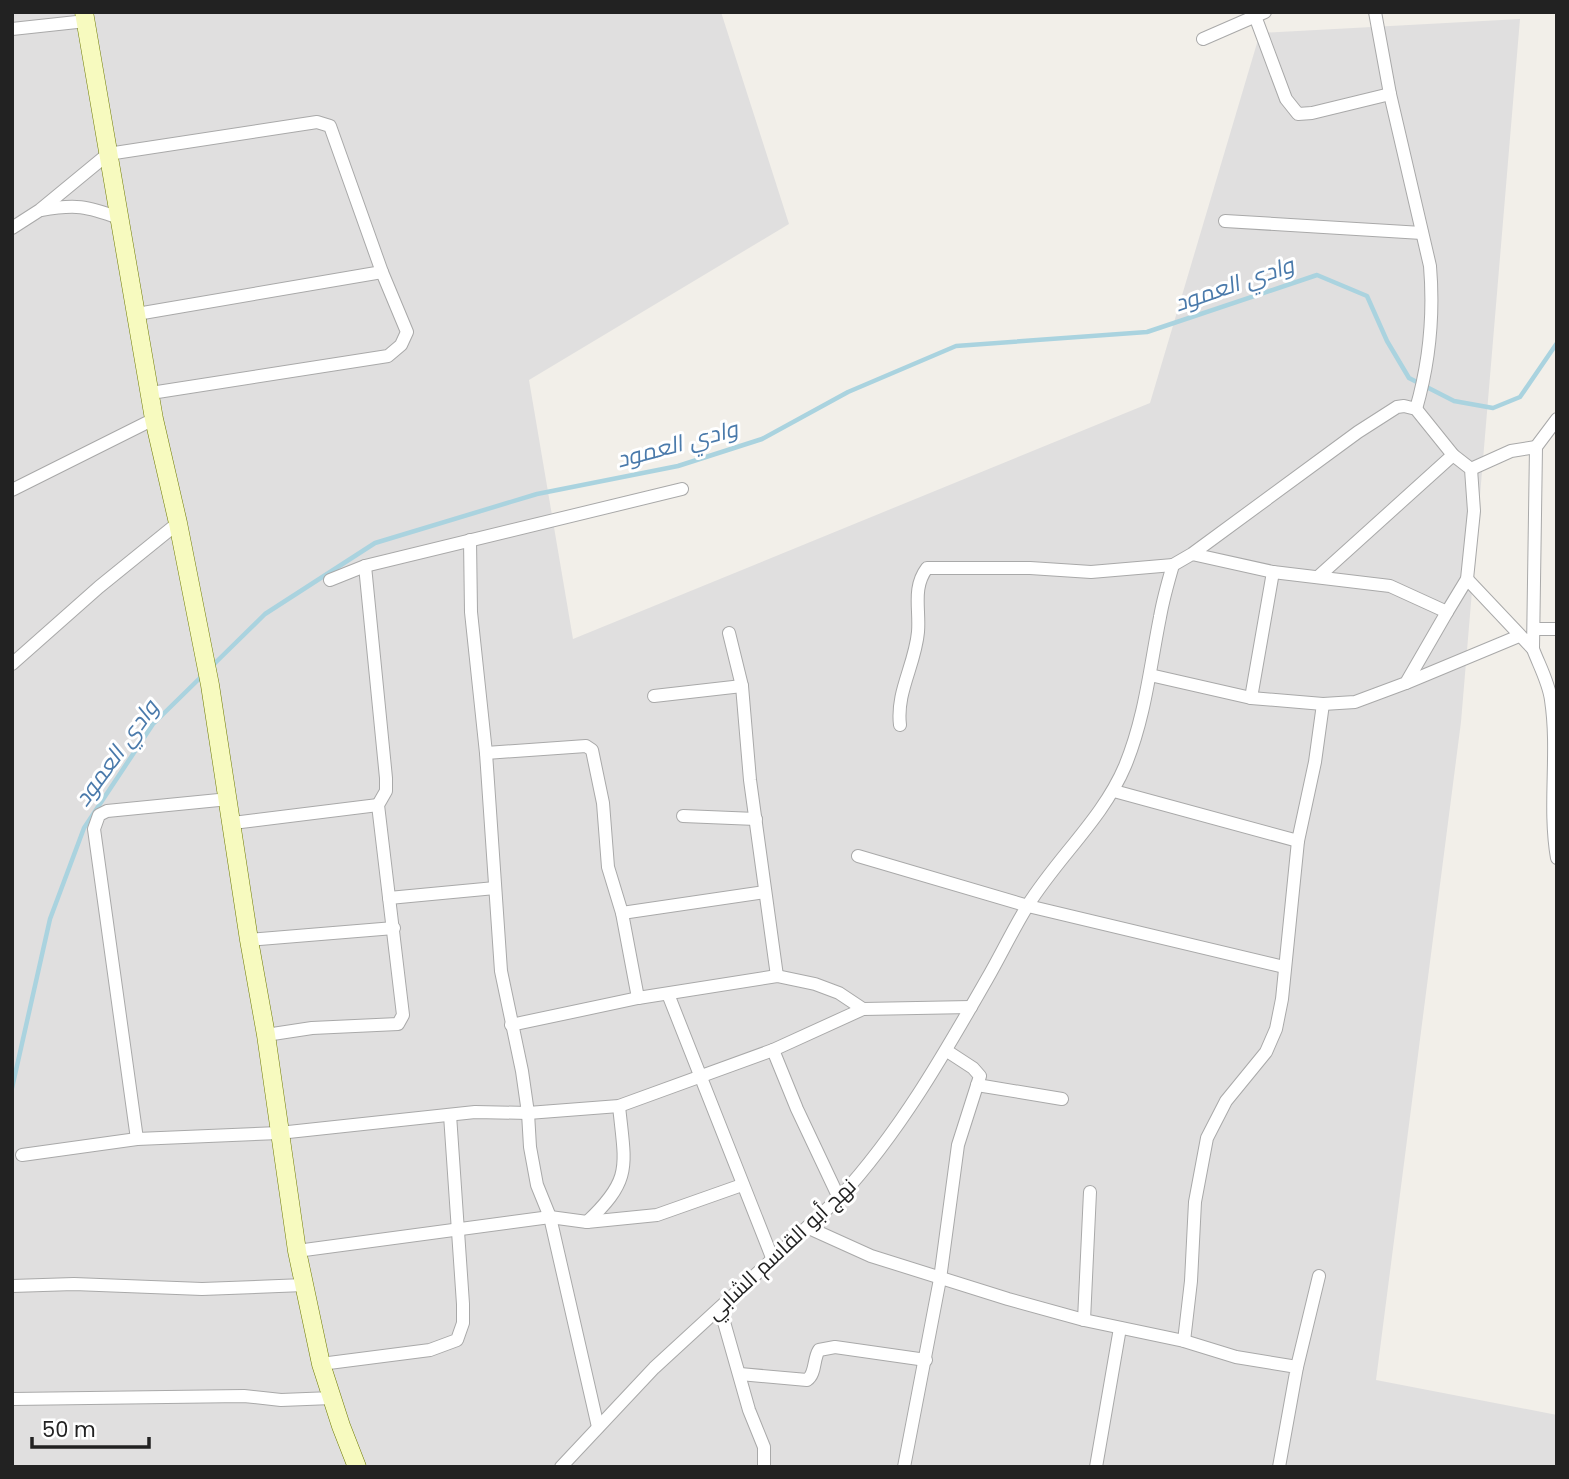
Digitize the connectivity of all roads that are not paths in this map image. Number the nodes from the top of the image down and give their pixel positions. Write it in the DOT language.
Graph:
graph roads {
  1 [pos="1375,12"];
  2 [pos="1260,14"];
  3 [pos="85,17"];
  4 [pos="12,29"];
  5 [pos="1203,39"];
  6 [pos="1390,94"];
  7 [pos="108,154"];
  8 [pos="40,210"];
  9 [pos="119,218"];
  10 [pos="1225,221"];
  11 [pos="12,228"];
  12 [pos="1422,233"];
  13 [pos="382,272"];
  14 [pos="137,314"];
  15 [pos="151,394"];
  16 [pos="1416,409"];
  17 [pos="154,419"];
  18 [pos="1557,419"];
  19 [pos="1536,447"];
  20 [pos="1453,455"];
  21 [pos="1471,469"];
  22 [pos="682,489"];
  23 [pos="12,490"];
  24 [pos="178,523"];
  25 [pos="470,540"];
  26 [pos="1192,554"];
  27 [pos="1172,565"];
  28 [pos="365,566"];
  29 [pos="1273,572"];
  30 [pos="1320,576"];
  31 [pos="1467,579"];
  32 [pos="330,580"];
  33 [pos="1447,612"];
  34 [pos="1534,629"];
  35 [pos="1557,629"];
  36 [pos="729,633"];
  37 [pos="1519,636"];
  38 [pos="1532,649"];
  39 [pos="12,664"];
  40 [pos="1150,675"];
  41 [pos="1406,683"];
  42 [pos="741,686"];
  43 [pos="654,696"];
  44 [pos="1251,698"];
  45 [pos="1323,704"];
  46 [pos="900,725"];
  47 [pos="485,753"];
  48 [pos="1114,791"];
  49 [pos="229,799"];
  50 [pos="378,805"];
  51 [pos="683,816"];
  52 [pos="756,819"];
  53 [pos="233,823"];
  54 [pos="1298,841"];
  55 [pos="858,856"];
  56 [pos="1557,858"];
  57 [pos="495,888"];
  58 [pos="765,892"];
  59 [pos="389,898"];
  60 [pos="1028,906"];
  61 [pos="622,914"];
  62 [pos="394,928"];
  63 [pos="248,940"];
  64 [pos="1284,967"];
  65 [pos="777,976"];
  66 [pos="668,994"];
  67 [pos="638,998"];
  68 [pos="971,1007"];
  69 [pos="863,1009"];
  70 [pos="511,1025"];
  71 [pos="266,1035"];
  72 [pos="773,1050"];
  73 [pos="947,1051"];
  74 [pos="702,1077"];
  75 [pos="977,1085"];
  76 [pos="1062,1100"];
  77 [pos="619,1107"];
  78 [pos="528,1113"];
  79 [pos="450,1115"];
  80 [pos="279,1132"];
  81 [pos="137,1139"];
  82 [pos="22,1155"];
  83 [pos="742,1185"];
  84 [pos="1090,1192"];
  85 [pos="839,1198"];
  86 [pos="551,1217"];
  87 [pos="587,1222"];
  88 [pos="809,1228"];
  89 [pos="458,1230"];
  90 [pos="297,1251"];
  91 [pos="773,1260"];
  92 [pos="1319,1276"];
  93 [pos="940,1279"];
  94 [pos="304,1285"];
  95 [pos="12,1286"];
  96 [pos="720,1308"];
  97 [pos="1084,1321"];
  98 [pos="1120,1328"];
  99 [pos="1184,1341"];
  100 [pos="926,1360"];
  101 [pos="321,1364"];
  102 [pos="1297,1367"];
  103 [pos="740,1374"];
  104 [pos="332,1398"];
  105 [pos="12,1399"];
  106 [pos="597,1427"];
  107 [pos="357,1467"];
  108 [pos="561,1467"];
  109 [pos="764,1467"];
  110 [pos="904,1467"];
  111 [pos="1096,1467"];
  112 [pos="1279,1467"];
  1 -- 6 [label="street"];
  2 -- 5 [label="street"];
  2 -- 6 [label="street"];
  3 -- 4 [label="street"];
  3 -- 7 [label="street"];
  6 -- 12 [label="street"];
  7 -- 8 [label="street"];
  7 -- 9 [label="street"];
  7 -- 13 [label="street"];
  8 -- 9 [label="street"];
  8 -- 11 [label="street"];
  9 -- 14 [label="street"];
  10 -- 12 [label="street"];
  12 -- 16 [label="street"];
  13 -- 14 [label="street"];
  13 -- 15 [label="street"];
  14 -- 15 [label="street"];
  15 -- 17 [label="street"];
  16 -- 20 [label="street"];
  16 -- 26 [label="street"];
  17 -- 23 [label="street"];
  17 -- 24 [label="street"];
  18 -- 19 [label="street"];
  19 -- 21 [label="street"];
  19 -- 34 [label="street"];
  20 -- 21 [label="street"];
  20 -- 30 [label="street"];
  21 -- 31 [label="street"];
  22 -- 25 [label="street"];
  24 -- 39 [label="street"];
  24 -- 49 [label="street"];
  25 -- 28 [label="street"];
  25 -- 47 [label="street"];
  26 -- 27 [label="street"];
  26 -- 29 [label="street"];
  27 -- 40 [label="street, نهج أبو القاسم الشابي"];
  27 -- 46 [label="street"];
  28 -- 32 [label="street"];
  28 -- 50 [label="street"];
  29 -- 30 [label="street"];
  29 -- 44 [label="street"];
  30 -- 33 [label="street"];
  31 -- 33 [label="street"];
  31 -- 37 [label="street"];
  33 -- 41 [label="street"];
  34 -- 35 [label="street"];
  34 -- 38 [label="street"];
  36 -- 42 [label="street"];
  37 -- 38 [label="street"];
  37 -- 41 [label="street"];
  38 -- 56 [label="street"];
  40 -- 44 [label="street"];
  40 -- 48 [label="street, نهج أبو القاسم الشابي"];
  41 -- 45 [label="street"];
  42 -- 43 [label="street"];
  42 -- 52 [label="street"];
  44 -- 45 [label="street"];
  45 -- 54 [label="street"];
  47 -- 57 [label="street"];
  47 -- 61 [label="street"];
  48 -- 54 [label="street"];
  48 -- 60 [label="street, نهج أبو القاسم الشابي"];
  49 -- 53 [label="street"];
  49 -- 81 [label="street"];
  50 -- 53 [label="street"];
  50 -- 59 [label="street"];
  51 -- 52 [label="street"];
  52 -- 58 [label="street"];
  53 -- 63 [label="street"];
  54 -- 64 [label="street"];
  55 -- 60 [label="street"];
  57 -- 59 [label="street"];
  57 -- 70 [label="street"];
  58 -- 61 [label="street"];
  58 -- 65 [label="street"];
  59 -- 62 [label="street"];
  60 -- 64 [label="street"];
  60 -- 68 [label="street, نهج أبو القاسم الشابي"];
  61 -- 67 [label="street"];
  62 -- 63 [label="street"];
  62 -- 71 [label="street"];
  63 -- 71 [label="street"];
  64 -- 99 [label="street"];
  65 -- 66 [label="street"];
  65 -- 69 [label="street"];
  66 -- 67 [label="street"];
  66 -- 74 [label="street"];
  67 -- 70 [label="street"];
  68 -- 69 [label="street"];
  68 -- 73 [label="street, نهج أبو القاسم الشابي"];
  69 -- 72 [label="street"];
  70 -- 78 [label="street"];
  71 -- 80 [label="street"];
  72 -- 74 [label="street"];
  72 -- 85 [label="street"];
  73 -- 75 [label="street"];
  73 -- 85 [label="street, نهج أبو القاسم الشابي"];
  74 -- 77 [label="street"];
  74 -- 83 [label="street"];
  75 -- 76 [label="street"];
  75 -- 93 [label="street"];
  77 -- 78 [label="street"];
  77 -- 87 [label="street"];
  78 -- 79 [label="street"];
  78 -- 86 [label="street"];
  79 -- 80 [label="street"];
  79 -- 89 [label="street"];
  80 -- 81 [label="street"];
  80 -- 90 [label="street"];
  81 -- 82 [label="street"];
  83 -- 87 [label="street"];
  83 -- 91 [label="street"];
  84 -- 97 [label="street"];
  85 -- 88 [label="street, نهج أبو القاسم الشابي"];
  86 -- 87 [label="street"];
  86 -- 89 [label="street"];
  86 -- 106 [label="street"];
  88 -- 91 [label="street, نهج أبو القاسم الشابي"];
  88 -- 93 [label="street"];
  89 -- 90 [label="street"];
  89 -- 101 [label="street"];
  90 -- 94 [label="street"];
  91 -- 96 [label="street, نهج أبو القاسم الشابي"];
  92 -- 102 [label="street"];
  93 -- 97 [label="street"];
  93 -- 100 [label="street"];
  94 -- 95 [label="street"];
  94 -- 101 [label="street"];
  96 -- 103 [label="street"];
  96 -- 106 [label="street, نهج أبو القاسم الشابي"];
  97 -- 98 [label="street"];
  98 -- 99 [label="street"];
  98 -- 111 [label="street"];
  99 -- 102 [label="street"];
  100 -- 103 [label="street"];
  100 -- 110 [label="street"];
  101 -- 104 [label="street"];
  102 -- 112 [label="street"];
  103 -- 109 [label="street"];
  104 -- 105 [label="street"];
  104 -- 107 [label="street"];
  106 -- 108 [label="street, نهج أبو القاسم الشابي"];
}
